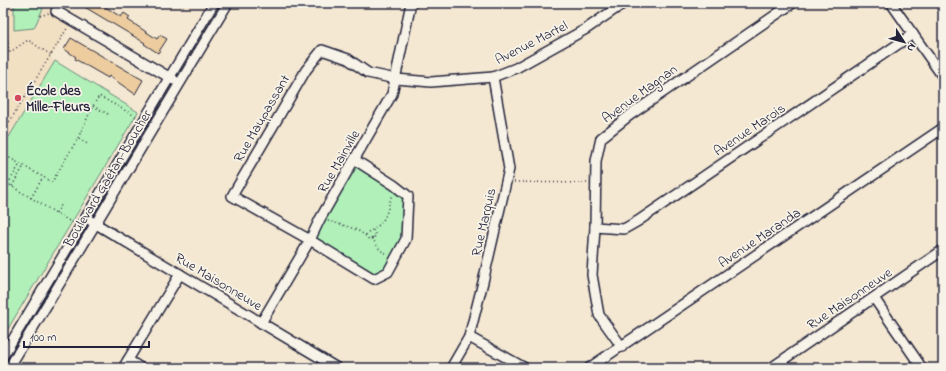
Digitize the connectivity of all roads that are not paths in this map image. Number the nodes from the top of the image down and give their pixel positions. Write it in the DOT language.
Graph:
graph roads {
  1 [pos="214,3"];
  2 [pos="411,3"];
  3 [pos="624,3"];
  4 [pos="793,3"];
  5 [pos="891,3"];
  6 [pos="227,4"];
  7 [pos="56,11"];
  8 [pos="913,34"];
  9 [pos="170,77"];
  10 [pos="493,77"];
  11 [pos="943,77"];
  12 [pos="396,79"];
  13 [pos="180,84"];
  14 [pos="943,128"];
  15 [pos="355,160"];
  16 [pos="86,218"];
  17 [pos="96,224"];
  18 [pos="595,227"];
  19 [pos="310,240"];
  20 [pos="943,250"];
  21 [pos="180,274"];
  22 [pos="874,298"];
  23 [pos="261,323"];
  24 [pos="469,337"];
  25 [pos="622,347"];
  26 [pos="3,356"];
  27 [pos="126,364"];
  28 [pos="9,368"];
  29 [pos="141,368"];
  30 [pos="337,368"];
  31 [pos="451,368"];
  32 [pos="525,368"];
  33 [pos="590,368"];
  34 [pos="771,368"];
  35 [pos="922,368"];
  1 -- 9 [label="street, Boulevard Gaétan-Boucher"];
  2 -- 12 [label="street, Rue Mainville"];
  3 -- 10 [label="street, Avenue Martel"];
  4 -- 18 [label="street, Avenue Magnan"];
  5 -- 8 [label="street"];
  6 -- 13 [label="street, Boulevard Gaétan-Boucher"];
  7 -- 9 [label="street"];
  8 -- 11 [label="street"];
  8 -- 18 [label="street, Avenue Marois"];
  9 -- 13 [label="street"];
  9 -- 16 [label="street, Boulevard Gaétan-Boucher"];
  10 -- 12 [label="street, Avenue Martel"];
  10 -- 24 [label="street, Rue Marquis"];
  12 -- 15 [label="street, Rue Mainville"];
  12 -- 19 [label="street, Rue Maupassant"];
  13 -- 17 [label="street, Boulevard Gaétan-Boucher"];
  14 -- 25 [label="street, Avenue Maranda"];
  15 -- 19 [label="street, Rue Mainville"];
  15 -- 19 [label="street"];
  16 -- 17 [label="street, Rue Maisonneuve"];
  16 -- 26 [label="street, Boulevard Gaétan-Boucher"];
  17 -- 21 [label="street, Rue Maisonneuve"];
  17 -- 28 [label="street, Boulevard Gaétan-Boucher"];
  18 -- 25 [label="street, Avenue Magnan"];
  19 -- 23 [label="street, Rue Mainville"];
  20 -- 22 [label="street, Rue Maisonneuve"];
  21 -- 23 [label="street, Rue Maisonneuve"];
  21 -- 27 [label="street"];
  22 -- 34 [label="street, Rue Maisonneuve"];
  22 -- 35 [label="street"];
  23 -- 30 [label="street, Rue Maisonneuve"];
  24 -- 31 [label="street, Rue Marquis"];
  24 -- 32 [label="street"];
  25 -- 33 [label="street, Avenue Maranda"];
  27 -- 29 [label="street"];
}
